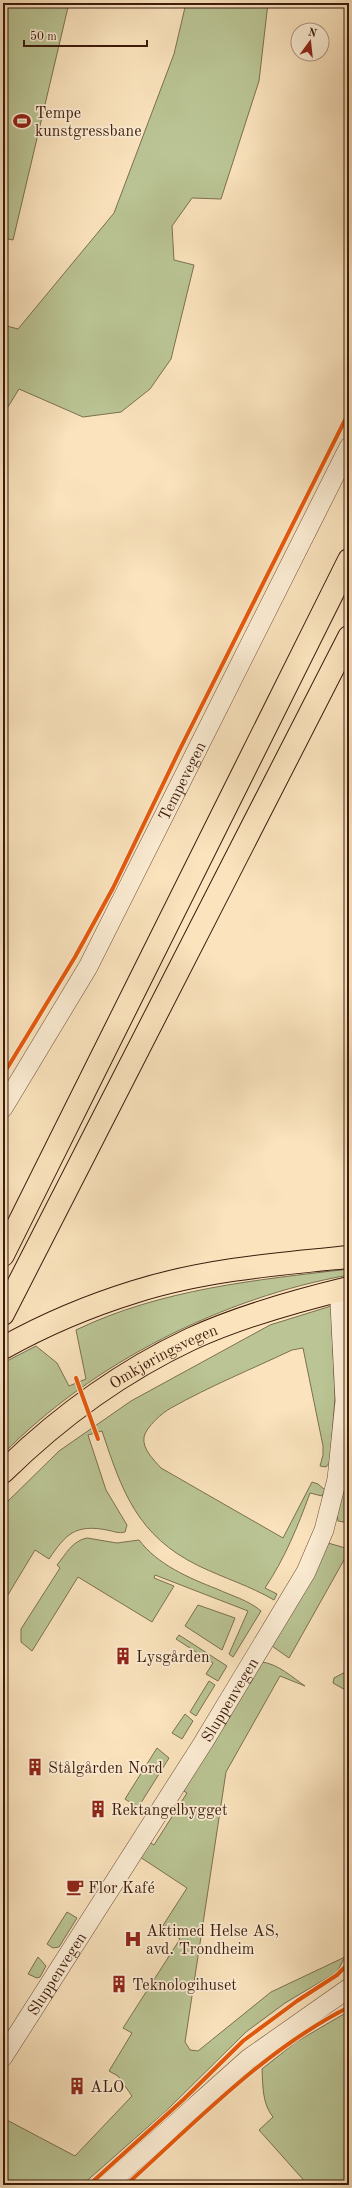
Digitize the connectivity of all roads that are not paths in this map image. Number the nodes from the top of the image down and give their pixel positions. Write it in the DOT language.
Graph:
graph roads {
  1 [pos="349,447"];
  2 [pos="349,560"];
  3 [pos="349,637"];
  4 [pos="3,1108"];
  5 [pos="3,1255"];
  6 [pos="349,1257"];
  7 [pos="345,1296"];
  8 [pos="3,1314"];
  9 [pos="3,1348"];
  10 [pos="3,1472"];
  11 [pos="349,1988"];
  12 [pos="3,2058"];
  13 [pos="107,2185"];
  1 -- 4 [label="street, Tempevegen"];
  2 -- 5 [label="main road"];
  3 -- 8 [label="main road"];
  6 -- 9 [label="main road"];
  7 -- 10 [label="main road, Omkjøringsvegen"];
  7 -- 12 [label="street, Sluppenvegen"];
  11 -- 13 [label="street"];
}
